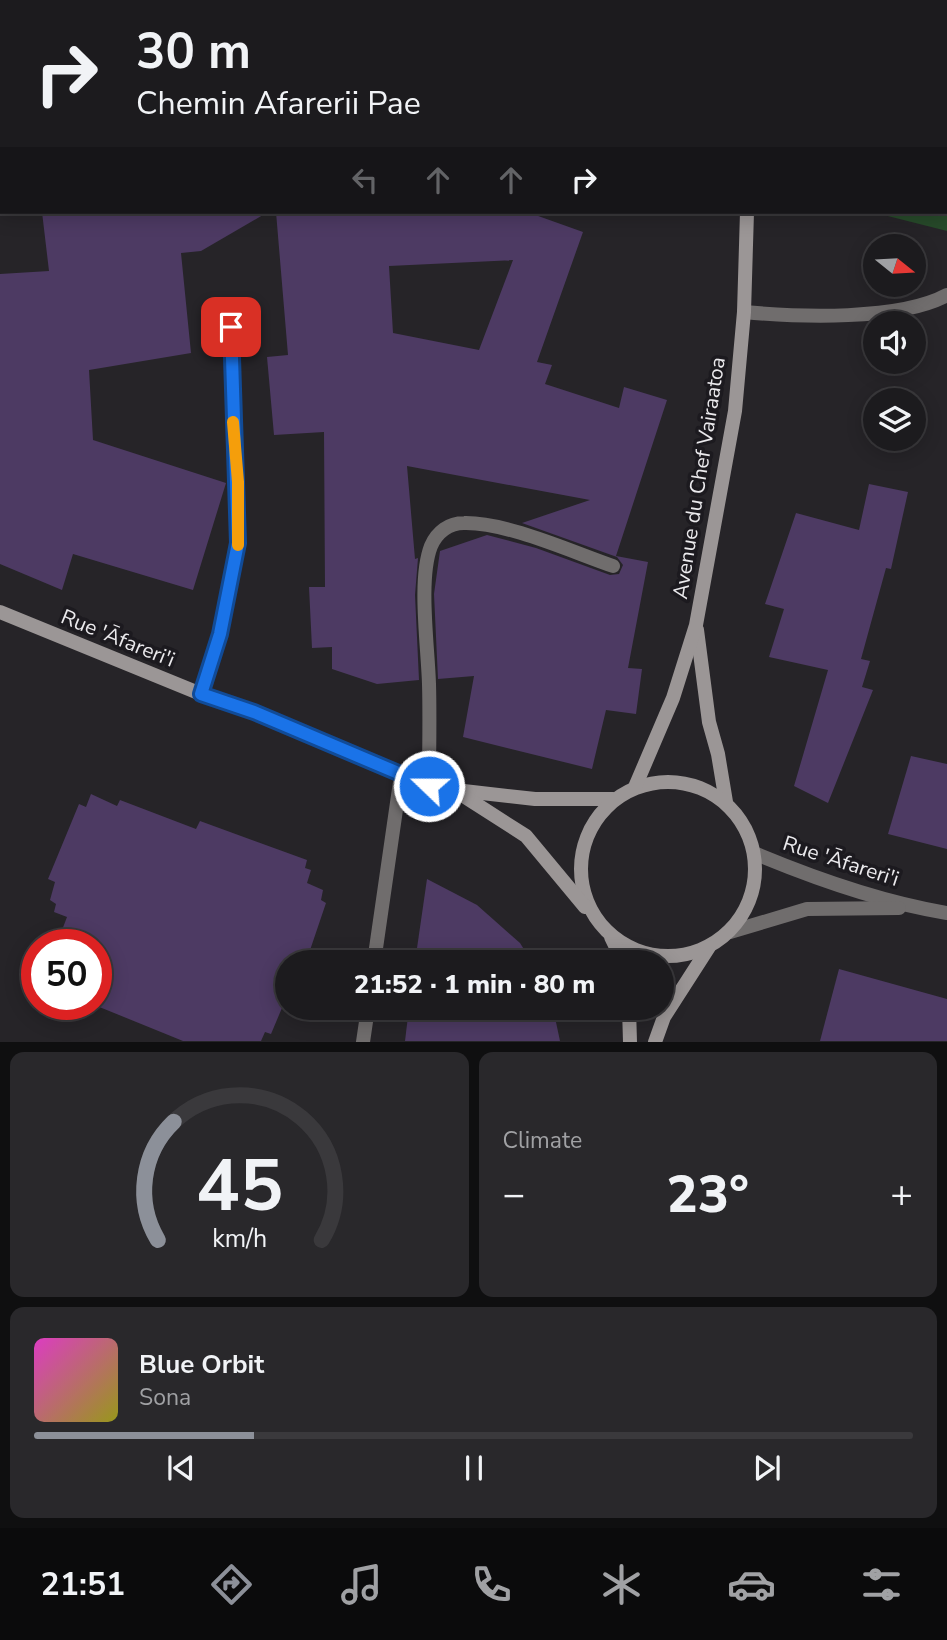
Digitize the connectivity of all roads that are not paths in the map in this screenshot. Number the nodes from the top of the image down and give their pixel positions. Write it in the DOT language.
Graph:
graph roads {
  1 [pos="747,214"];
  2 [pos="947,295"];
  3 [pos="744,312"];
  4 [pos="231,327"];
  5 [pos="613,566"];
  6 [pos="0,612"];
  7 [pos="696,625"];
  8 [pos="201,694"];
  9 [pos="401,775"];
  10 [pos="429,786"];
  11 [pos="635,787"];
  12 [pos="454,790"];
  13 [pos="613,799"];
  14 [pos="726,802"];
  15 [pos="754,853"];
  16 [pos="915,908"];
  17 [pos="947,912"];
  18 [pos="593,915"];
  19 [pos="730,932"];
  20 [pos="611,937"];
  21 [pos="709,947"];
  22 [pos="376,950"];
  23 [pos="617,950"];
  24 [pos="366,1020"];
  25 [pos="629,1020"];
  26 [pos="363,1041"];
  27 [pos="630,1041"];
  28 [pos="655,1041"];
  1 -- 3 [label="main road, Avenue du Chef Vairaatoa"];
  2 -- 3 [label="street"];
  3 -- 7 [label="main road, Avenue du Chef Vairaatoa"];
  4 -- 8 [label="street"];
  5 -- 10 [label="street"];
  6 -- 8 [label="main road, Rue 'Āfareri'i"];
  7 -- 11 [label="main road"];
  7 -- 14 [label="main road"];
  8 -- 9 [label="main road, Rue 'Āfareri'i"];
  9 -- 10 [label="main road, Rue 'Āfareri'i"];
  9 -- 22 [label="street"];
  10 -- 12 [label="main road, Rue 'Āfareri'i"];
  11 -- 13 [label="main road"];
  11 -- 14 [label="main road"];
  12 -- 13 [label="main road, Rue 'Āfareri'i"];
  12 -- 18 [label="main road, Rue 'Āfareri'i"];
  13 -- 18 [label="main road"];
  14 -- 15 [label="main road"];
  15 -- 16 [label="street, Rue 'Āfareri'i"];
  15 -- 19 [label="main road"];
  16 -- 17 [label="street, Rue 'Āfareri'i"];
  16 -- 19 [label="street, Rue 'Āfareri'i"];
  18 -- 20 [label="main road"];
  19 -- 21 [label="main road"];
  20 -- 21 [label="main road"];
  20 -- 23 [label="main road"];
  21 -- 28 [label="main road"];
  24 -- 26 [label="street"];
  25 -- 27 [label="main road"];
}
